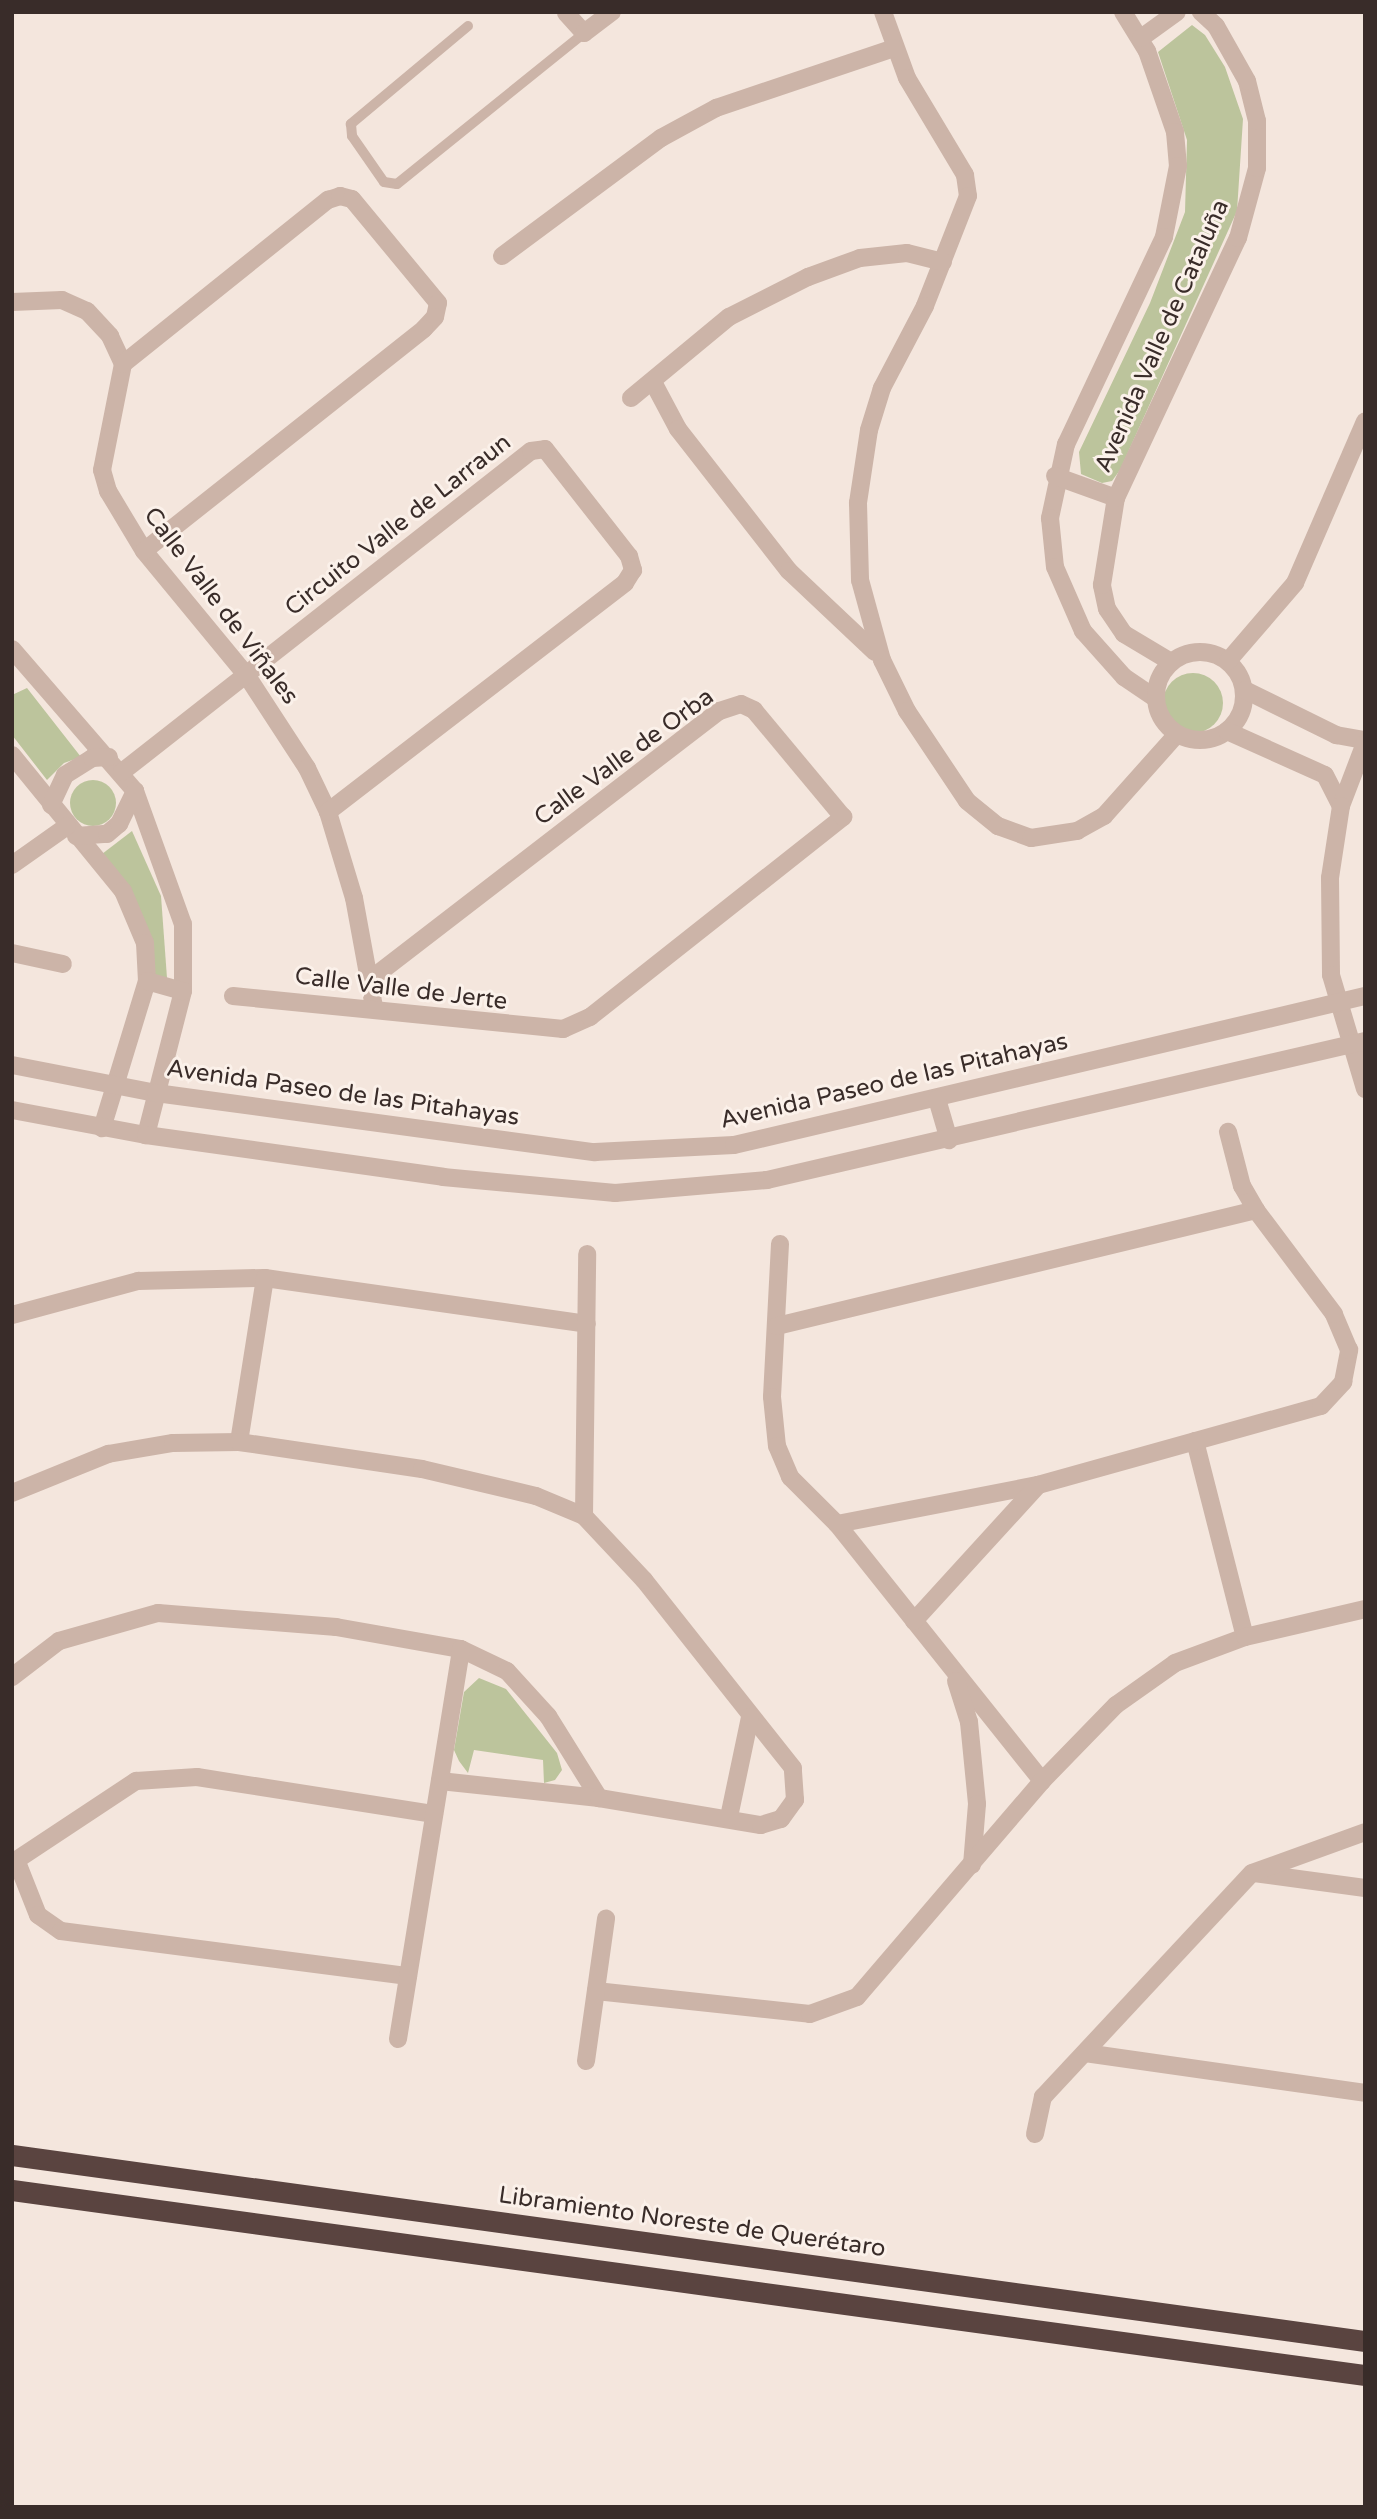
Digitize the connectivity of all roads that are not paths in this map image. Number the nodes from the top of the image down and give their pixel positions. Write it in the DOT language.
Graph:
graph roads {
  1 [pos="612,12"];
  2 [pos="883,12"];
  3 [pos="1123,12"];
  4 [pos="1177,12"];
  5 [pos="1201,12"];
  6 [pos="566,13"];
  7 [pos="468,26"];
  8 [pos="584,33"];
  9 [pos="1141,38"];
  10 [pos="894,48"];
  11 [pos="502,256"];
  12 [pos="943,262"];
  13 [pos="12,302"];
  14 [pos="123,365"];
  15 [pos="653,382"];
  16 [pos="631,398"];
  17 [pos="1365,421"];
  18 [pos="1055,476"];
  19 [pos="1116,498"];
  20 [pos="144,551"];
  21 [pos="12,649"];
  22 [pos="883,660"];
  23 [pos="1228,661"];
  24 [pos="1171,662"];
  25 [pos="247,676"];
  26 [pos="1245,690"];
  27 [pos="1155,698"];
  28 [pos="1227,731"];
  29 [pos="1177,734"];
  30 [pos="1365,741"];
  31 [pos="12,755"];
  32 [pos="109,757"];
  33 [pos="122,772"];
  34 [pos="135,791"];
  35 [pos="51,805"];
  36 [pos="1341,806"];
  37 [pos="328,812"];
  38 [pos="72,831"];
  39 [pos="12,865"];
  40 [pos="12,953"];
  41 [pos="63,964"];
  42 [pos="147,981"];
  43 [pos="369,981"];
  44 [pos="183,991"];
  45 [pos="233,996"];
  46 [pos="1365,996"];
  47 [pos="1338,1001"];
  48 [pos="374,1007"];
  49 [pos="564,1029"];
  50 [pos="1357,1043"];
  51 [pos="12,1065"];
  52 [pos="116,1086"];
  53 [pos="1365,1089"];
  54 [pos="156,1093"];
  55 [pos="937,1099"];
  56 [pos="12,1110"];
  57 [pos="102,1128"];
  58 [pos="1228,1132"];
  59 [pos="146,1135"];
  60 [pos="949,1140"];
  61 [pos="1255,1210"];
  62 [pos="780,1244"];
  63 [pos="587,1254"];
  64 [pos="265,1278"];
  65 [pos="12,1315"];
  66 [pos="587,1324"];
  67 [pos="777,1326"];
  68 [pos="1195,1441"];
  69 [pos="239,1442"];
  70 [pos="1038,1485"];
  71 [pos="12,1493"];
  72 [pos="584,1516"];
  73 [pos="837,1524"];
  74 [pos="1365,1609"];
  75 [pos="914,1621"];
  76 [pos="1245,1637"];
  77 [pos="461,1649"];
  78 [pos="953,1671"];
  79 [pos="12,1677"];
  80 [pos="750,1717"];
  81 [pos="440,1781"];
  82 [pos="1042,1781"];
  83 [pos="600,1798"];
  84 [pos="434,1814"];
  85 [pos="729,1817"];
  86 [pos="1365,1832"];
  87 [pos="15,1863"];
  88 [pos="972,1865"];
  89 [pos="1252,1873"];
  90 [pos="1365,1888"];
  91 [pos="606,1918"];
  92 [pos="408,1976"];
  93 [pos="596,1991"];
  94 [pos="398,2039"];
  95 [pos="1085,2053"];
  96 [pos="586,2061"];
  97 [pos="1365,2093"];
  98 [pos="1035,2134"];
  99 [pos="12,2155"];
  100 [pos="12,2190"];
  101 [pos="1365,2341"];
  102 [pos="1365,2375"];
  1 -- 8 [label="street"];
  2 -- 10 [label="street"];
  3 -- 9 [label="street, Avenida Valle de Cataluña"];
  4 -- 9 [label="street"];
  5 -- 19 [label="street, Avenida Valle de Cataluña"];
  6 -- 8 [label="street"];
  7 -- 8 [label="lane"];
  9 -- 18 [label="street, Avenida Valle de Cataluña"];
  10 -- 11 [label="street"];
  10 -- 12 [label="street"];
  12 -- 15 [label="street"];
  12 -- 22 [label="street"];
  13 -- 14 [label="street"];
  14 -- 20 [label="street, Calle Valle de Viñales"];
  14 -- 20 [label="street"];
  15 -- 16 [label="street"];
  15 -- 22 [label="street"];
  17 -- 23 [label="street"];
  18 -- 19 [label="street"];
  18 -- 27 [label="street, Avenida Valle de Cataluña"];
  19 -- 24 [label="street, Avenida Valle de Cataluña"];
  20 -- 25 [label="street, Calle Valle de Viñales"];
  21 -- 32 [label="street"];
  22 -- 29 [label="street"];
  23 -- 24 [label="street"];
  23 -- 26 [label="street"];
  24 -- 27 [label="street"];
  25 -- 33 [label="street, Circuito Valle de Larraun"];
  25 -- 37 [label="street, Calle Valle de Viñales"];
  25 -- 37 [label="street, Circuito Valle de Larraun"];
  26 -- 28 [label="street"];
  26 -- 30 [label="street"];
  27 -- 29 [label="street"];
  28 -- 29 [label="street"];
  28 -- 36 [label="street"];
  30 -- 36 [label="street"];
  31 -- 35 [label="street"];
  32 -- 33 [label="street"];
  32 -- 35 [label="street"];
  33 -- 34 [label="street"];
  34 -- 38 [label="street"];
  34 -- 44 [label="street"];
  35 -- 38 [label="street"];
  36 -- 47 [label="street"];
  37 -- 43 [label="street, Calle Valle de Viñales"];
  38 -- 39 [label="street"];
  38 -- 42 [label="street"];
  40 -- 41 [label="street"];
  42 -- 44 [label="street"];
  42 -- 52 [label="street"];
  43 -- 48 [label="street, Calle Valle de Viñales"];
  43 -- 49 [label="street, Calle Valle de Orba"];
  44 -- 54 [label="street"];
  45 -- 48 [label="street, Calle Valle de Jerte"];
  46 -- 47 [label="street, Avenida Paseo de las Pitahayas"];
  47 -- 50 [label="street"];
  47 -- 55 [label="street, Avenida Paseo de las Pitahayas"];
  48 -- 49 [label="street, Calle Valle de Jerte"];
  50 -- 53 [label="street"];
  50 -- 60 [label="street"];
  51 -- 52 [label="street, Avenida Paseo de las Pitahayas"];
  52 -- 54 [label="street, Avenida Paseo de las Pitahayas"];
  52 -- 57 [label="street"];
  54 -- 55 [label="street, Avenida Paseo de las Pitahayas"];
  54 -- 59 [label="street"];
  55 -- 60 [label="street"];
  56 -- 57 [label="street"];
  57 -- 59 [label="street"];
  58 -- 61 [label="street"];
  59 -- 60 [label="street"];
  61 -- 67 [label="street"];
  61 -- 68 [label="street"];
  62 -- 67 [label="street"];
  63 -- 66 [label="street"];
  64 -- 65 [label="street"];
  64 -- 66 [label="street"];
  64 -- 69 [label="street"];
  66 -- 72 [label="street"];
  67 -- 73 [label="street"];
  68 -- 70 [label="street"];
  68 -- 76 [label="street"];
  69 -- 71 [label="street"];
  69 -- 72 [label="street"];
  70 -- 73 [label="street"];
  70 -- 75 [label="street"];
  72 -- 80 [label="street"];
  73 -- 75 [label="street"];
  74 -- 76 [label="street"];
  75 -- 78 [label="street"];
  76 -- 82 [label="street"];
  77 -- 79 [label="street"];
  77 -- 81 [label="street"];
  77 -- 83 [label="street"];
  78 -- 82 [label="street"];
  78 -- 88 [label="street"];
  80 -- 85 [label="street"];
  80 -- 85 [label="street"];
  81 -- 83 [label="street"];
  81 -- 84 [label="street"];
  82 -- 88 [label="street"];
  83 -- 85 [label="street"];
  84 -- 87 [label="street"];
  84 -- 92 [label="street"];
  86 -- 89 [label="street"];
  87 -- 92 [label="street"];
  88 -- 93 [label="street"];
  89 -- 90 [label="street"];
  89 -- 95 [label="street"];
  91 -- 93 [label="street"];
  92 -- 94 [label="street"];
  93 -- 96 [label="street"];
  95 -- 97 [label="street"];
  95 -- 98 [label="street"];
  99 -- 101 [label="highway, Libramiento Noreste de Querétaro"];
  100 -- 102 [label="highway"];
}
